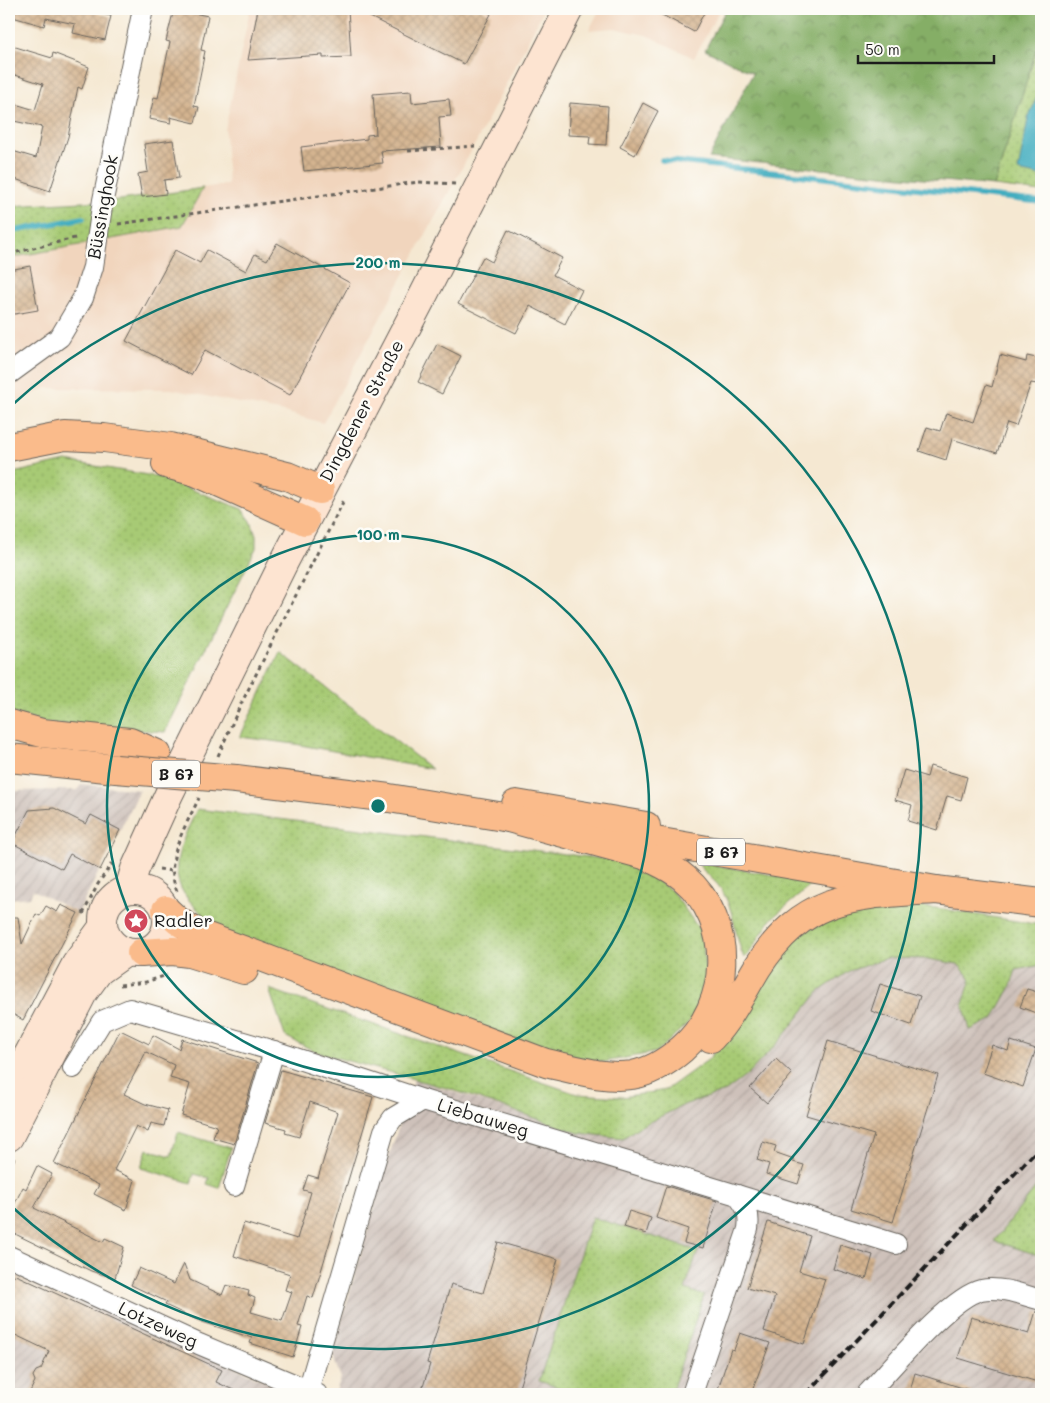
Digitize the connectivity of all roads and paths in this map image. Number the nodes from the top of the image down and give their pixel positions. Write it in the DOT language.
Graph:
graph roads {
  1 [pos="144,9"];
  2 [pos="569,9"];
  3 [pos="480,146"];
  4 [pos="408,151"];
  5 [pos="460,185"];
  6 [pos="98,231"];
  7 [pos="9,254"];
  8 [pos="9,374"];
  9 [pos="9,447"];
  10 [pos="9,459"];
  11 [pos="333,494"];
  12 [pos="305,521"];
  13 [pos="9,724"];
  14 [pos="9,745"];
  15 [pos="124,754"];
  16 [pos="9,758"];
  17 [pos="216,759"];
  18 [pos="240,771"];
  19 [pos="201,792"];
  20 [pos="505,817"];
  21 [pos="936,890"];
  22 [pos="1041,895"];
  23 [pos="157,897"];
  24 [pos="1041,903"];
  25 [pos="103,927"];
  26 [pos="133,953"];
  27 [pos="190,953"];
  28 [pos="118,985"];
  29 [pos="274,1051"];
  30 [pos="73,1068"];
  31 [pos="9,1092"];
  32 [pos="423,1100"];
  33 [pos="12,1146"];
  34 [pos="9,1169"];
  35 [pos="234,1186"];
  36 [pos="737,1195"];
  37 [pos="896,1244"];
  38 [pos="9,1256"];
  39 [pos="1041,1300"];
  40 [pos="311,1393"];
  41 [pos="692,1394"];
  42 [pos="867,1394"];
  1 -- 6 [label="street, Büssinghook"];
  2 -- 11 [label="main road, Dingdener Straße"];
  3 -- 4 [label="path"];
  5 -- 6 [label="path"];
  6 -- 7 [label="path"];
  6 -- 8 [label="street, Büssinghook"];
  9 -- 11 [label="highway"];
  10 -- 12 [label="highway"];
  11 -- 12 [label="main road, Dingdener Straße"];
  11 -- 17 [label="path"];
  12 -- 23 [label="main road, Dingdener Straße"];
  13 -- 15 [label="highway"];
  14 -- 15 [label="highway, B 67"];
  15 -- 16 [label="highway, B 67"];
  15 -- 18 [label="highway, B 67, bridge"];
  15 -- 18 [label="highway, B 67"];
  18 -- 20 [label="highway, B 67"];
  18 -- 22 [label="highway, B 67"];
  19 -- 23 [label="path"];
  20 -- 21 [label="highway, B 67"];
  20 -- 23 [label="highway"];
  21 -- 24 [label="highway, B 67"];
  21 -- 27 [label="highway"];
  23 -- 25 [label="main road"];
  23 -- 26 [label="main road, Dingdener Straße"];
  25 -- 26 [label="main road"];
  25 -- 31 [label="main road"];
  26 -- 27 [label="highway"];
  26 -- 33 [label="main road, Dingdener Straße"];
  27 -- 28 [label="path"];
  29 -- 30 [label="street"];
  29 -- 32 [label="street"];
  29 -- 35 [label="street"];
  32 -- 36 [label="street, Liebauweg"];
  32 -- 40 [label="street, Liebauweg"];
  33 -- 34 [label="path"];
  36 -- 37 [label="street, Liebauweg"];
  36 -- 41 [label="street"];
  38 -- 40 [label="street, Lotzeweg"];
  39 -- 42 [label="street"];
}
